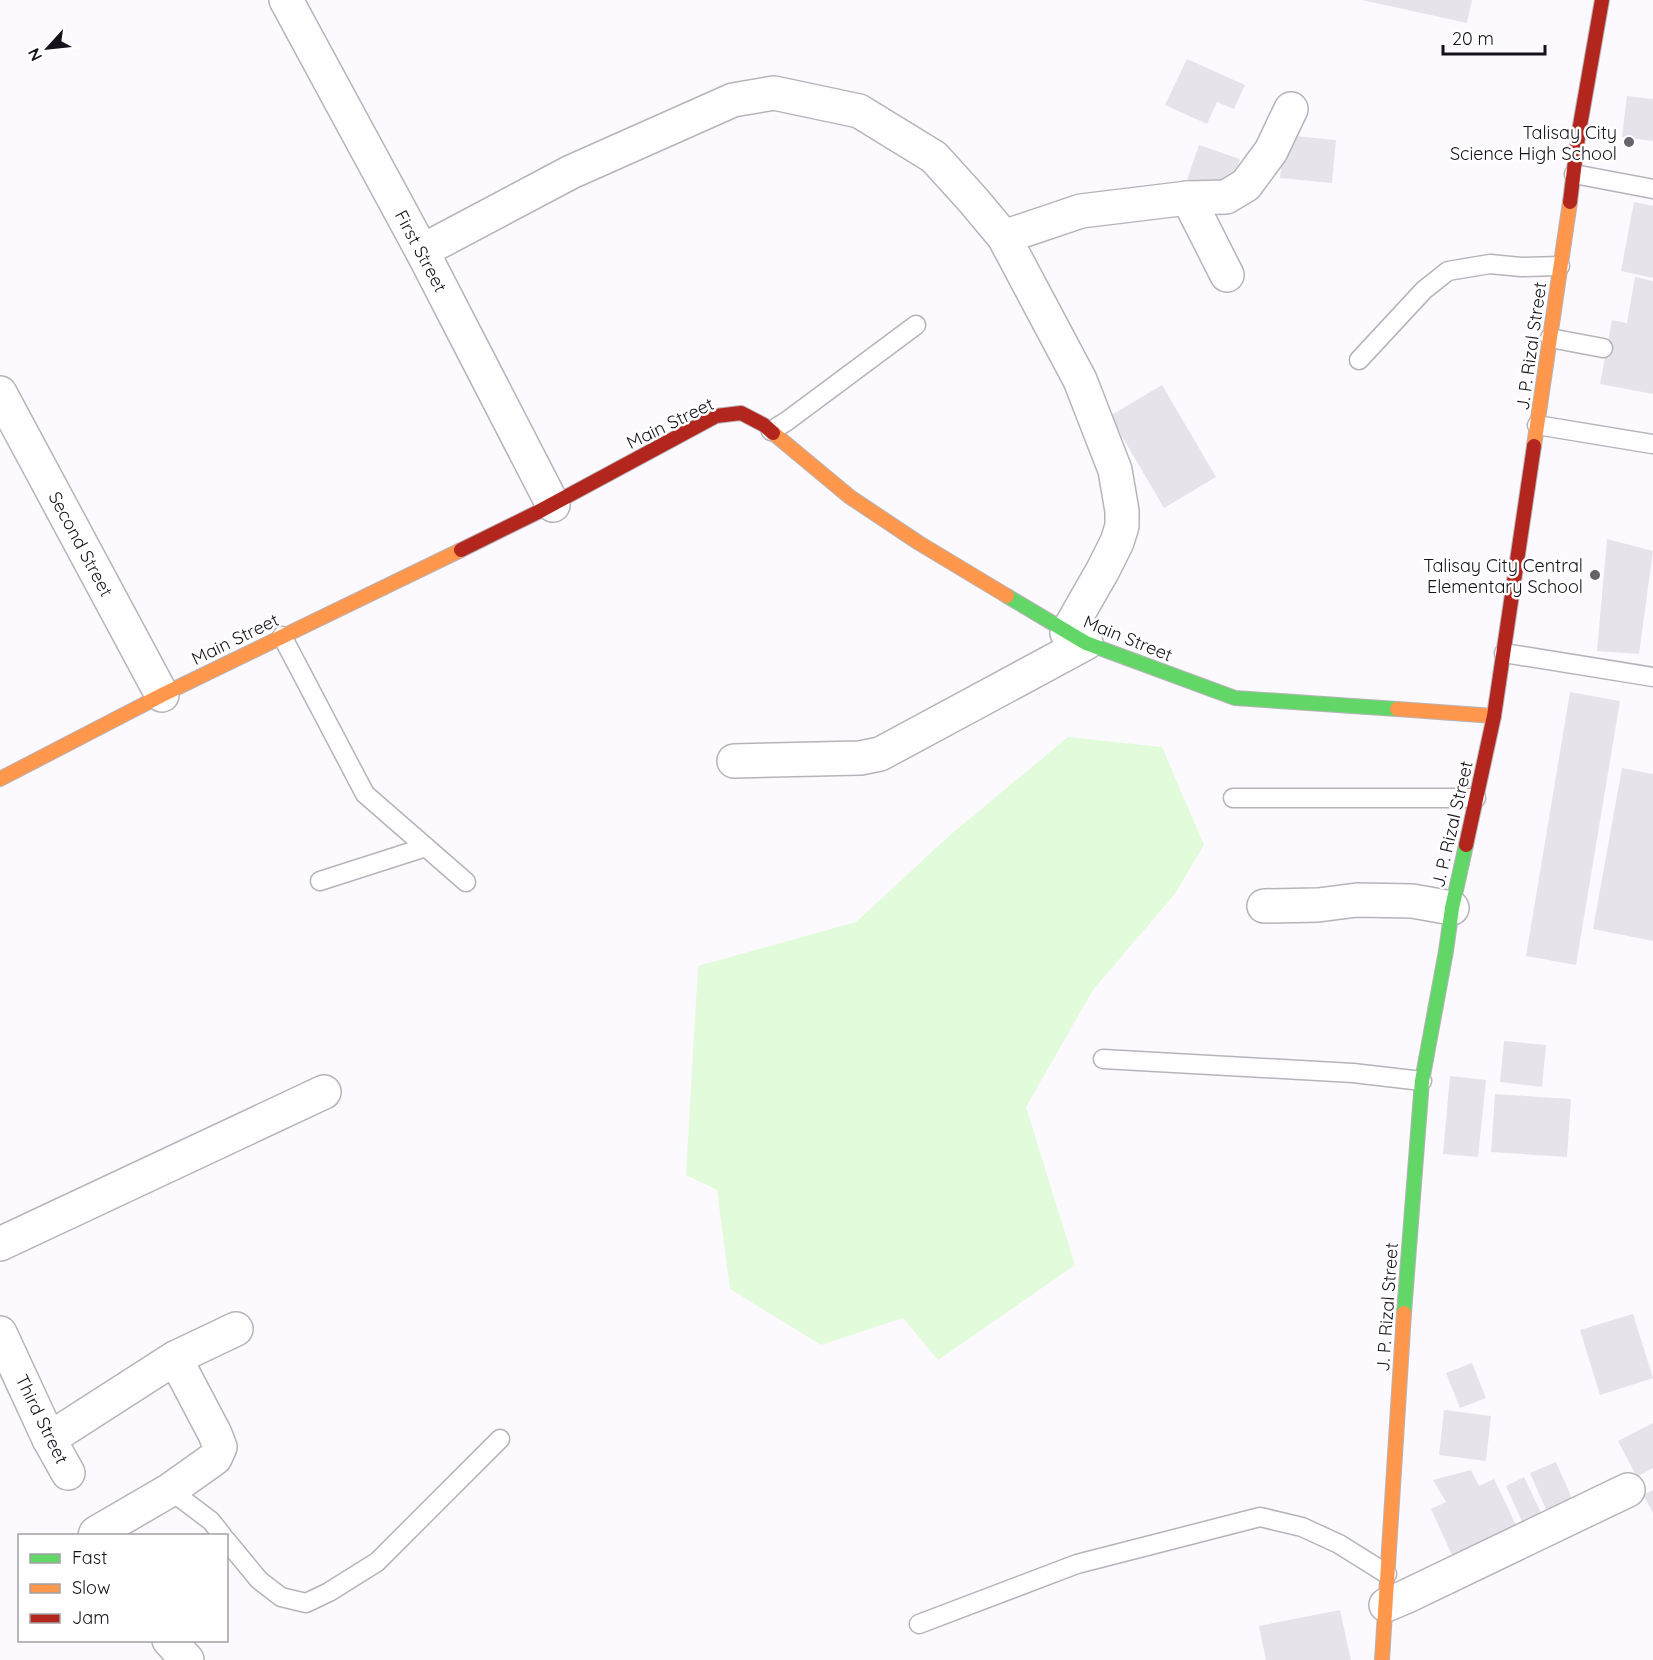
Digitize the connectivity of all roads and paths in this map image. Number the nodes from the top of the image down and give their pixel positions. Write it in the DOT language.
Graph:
graph roads {
  1 [pos="286,0"];
  2 [pos="1602,0"];
  3 [pos="1291,109"];
  4 [pos="1574,174"];
  5 [pos="1653,189"];
  6 [pos="1188,198"];
  7 [pos="1004,237"];
  8 [pos="422,251"];
  9 [pos="1560,266"];
  10 [pos="1227,275"];
  11 [pos="916,325"];
  12 [pos="1550,338"];
  13 [pos="1603,348"];
  14 [pos="1359,360"];
  15 [pos="0,393"];
  16 [pos="1537,424"];
  17 [pos="771,431"];
  18 [pos="1652,444"];
  19 [pos="553,505"];
  20 [pos="282,636"];
  21 [pos="1076,638"];
  22 [pos="1504,653"];
  23 [pos="1653,677"];
  24 [pos="162,695"];
  25 [pos="1494,716"];
  26 [pos="734,761"];
  27 [pos="0,779"];
  28 [pos="1233,798"];
  29 [pos="1476,798"];
  30 [pos="426,848"];
  31 [pos="320,881"];
  32 [pos="466,882"];
  33 [pos="1264,906"];
  34 [pos="1452,908"];
  35 [pos="1102,1059"];
  36 [pos="1422,1081"];
  37 [pos="324,1092"];
  38 [pos="0,1244"];
  39 [pos="236,1329"];
  40 [pos="0,1333"];
  41 [pos="175,1358"];
  42 [pos="49,1439"];
  43 [pos="500,1439"];
  44 [pos="68,1473"];
  45 [pos="170,1490"];
  46 [pos="1628,1490"];
  47 [pos="95,1534"];
  48 [pos="221,1534"];
  49 [pos="228,1542"];
  50 [pos="1387,1589"];
  51 [pos="919,1624"];
  52 [pos="170,1642"];
  53 [pos="188,1660"];
  54 [pos="1382,1660"];
  1 -- 8 [label="street, First Street"];
  2 -- 4 [label="street, J. P. Rizal Street"];
  3 -- 6 [label="street"];
  4 -- 5 [label="lane"];
  4 -- 9 [label="street, J. P. Rizal Street"];
  6 -- 7 [label="street"];
  6 -- 10 [label="street"];
  7 -- 8 [label="street"];
  7 -- 21 [label="street"];
  8 -- 19 [label="street, First Street"];
  9 -- 12 [label="street, J. P. Rizal Street"];
  9 -- 14 [label="lane"];
  11 -- 17 [label="lane"];
  12 -- 13 [label="lane"];
  12 -- 16 [label="street, J. P. Rizal Street"];
  15 -- 24 [label="street, Second Street"];
  16 -- 18 [label="lane"];
  16 -- 22 [label="street, J. P. Rizal Street"];
  17 -- 19 [label="street, Main Street"];
  17 -- 21 [label="street, Main Street"];
  19 -- 20 [label="street, Main Street"];
  20 -- 24 [label="street, Main Street"];
  20 -- 30 [label="lane"];
  21 -- 25 [label="street, Main Street"];
  21 -- 26 [label="street"];
  22 -- 23 [label="lane"];
  22 -- 25 [label="street, J. P. Rizal Street"];
  24 -- 27 [label="street, Main Street"];
  25 -- 29 [label="street, J. P. Rizal Street"];
  28 -- 29 [label="lane"];
  29 -- 34 [label="street, J. P. Rizal Street"];
  30 -- 31 [label="lane"];
  30 -- 32 [label="lane"];
  33 -- 34 [label="street"];
  34 -- 36 [label="street, J. P. Rizal Street"];
  35 -- 36 [label="lane"];
  36 -- 50 [label="street, J. P. Rizal Street"];
  37 -- 38 [label="street"];
  39 -- 41 [label="street"];
  40 -- 42 [label="street, Third Street"];
  41 -- 42 [label="street"];
  41 -- 45 [label="street"];
  42 -- 44 [label="street, Third Street"];
  43 -- 49 [label="lane"];
  45 -- 47 [label="street"];
  45 -- 48 [label="lane"];
  46 -- 50 [label="street"];
  50 -- 51 [label="lane"];
  50 -- 54 [label="street, J. P. Rizal Street"];
  52 -- 53 [label="street"];
}
